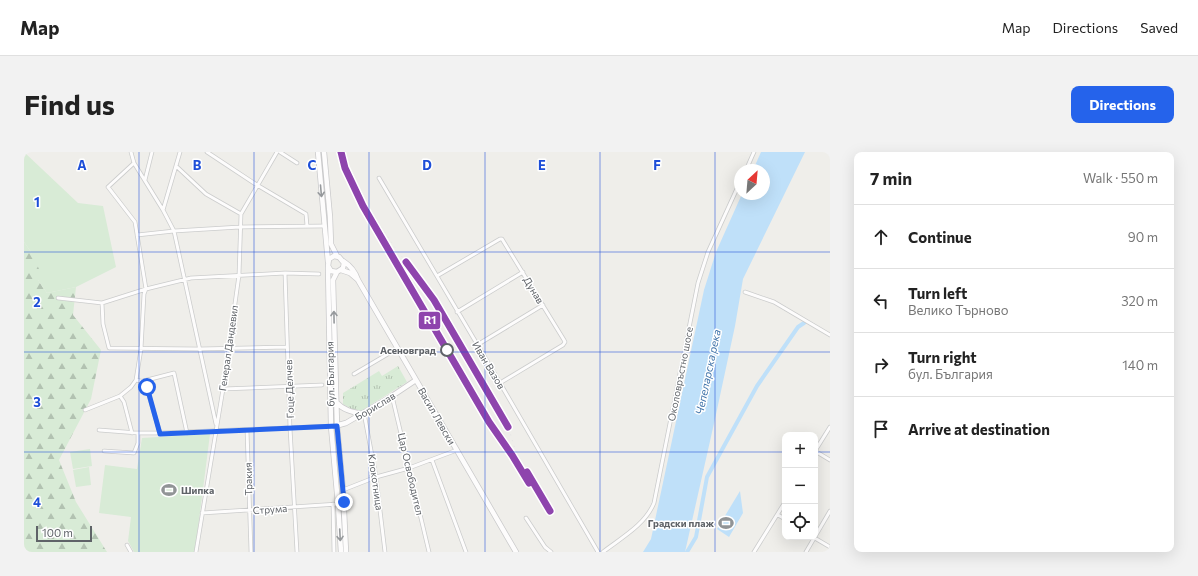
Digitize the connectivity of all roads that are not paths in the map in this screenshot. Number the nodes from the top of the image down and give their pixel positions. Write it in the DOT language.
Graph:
graph roads {
  1 [pos="131,152"];
  2 [pos="152,152"];
  3 [pos="180,152"];
  4 [pos="207,152"];
  5 [pos="279,152"];
  6 [pos="318,152"];
  7 [pos="324,152"];
  8 [pos="754,152"];
  9 [pos="134,163"];
  10 [pos="298,163"];
  11 [pos="749,164"];
  12 [pos="176,166"];
  13 [pos="379,178"];
  14 [pos="145,180"];
  15 [pos="257,185"];
  16 [pos="734,195"];
  17 [pos="163,210"];
  18 [pos="241,214"];
  19 [pos="307,226"];
  20 [pos="324,226"];
  21 [pos="240,228"];
  22 [pos="174,231"];
  23 [pos="137,235"];
  24 [pos="337,256"];
  25 [pos="343,261"];
  26 [pos="328,262"];
  27 [pos="328,267"];
  28 [pos="339,271"];
  29 [pos="523,272"];
  30 [pos="285,274"];
  31 [pos="319,274"];
  32 [pos="239,275"];
  33 [pos="437,276"];
  34 [pos="184,280"];
  35 [pos="358,280"];
  36 [pos="146,289"];
  37 [pos="745,292"];
  38 [pos="58,298"];
  39 [pos="102,303"];
  40 [pos="543,305"];
  41 [pos="457,312"];
  42 [pos="830,335"];
  43 [pos="477,345"];
  44 [pos="287,347"];
  45 [pos="228,348"];
  46 [pos="398,348"];
  47 [pos="141,349"];
  48 [pos="199,349"];
  49 [pos="354,374"];
  50 [pos="136,380"];
  51 [pos="416,380"];
  52 [pos="143,381"];
  53 [pos="500,383"];
  54 [pos="322,385"];
  55 [pos="289,387"];
  56 [pos="223,389"];
  57 [pos="120,396"];
  58 [pos="392,396"];
  59 [pos="336,402"];
  60 [pos="211,403"];
  61 [pos="220,404"];
  62 [pos="85,410"];
  63 [pos="364,413"];
  64 [pos="216,426"];
  65 [pos="334,426"];
  66 [pos="830,427"];
  67 [pos="290,428"];
  68 [pos="99,430"];
  69 [pos="247,430"];
  70 [pos="215,431"];
  71 [pos="132,433"];
  72 [pos="138,433"];
  73 [pos="187,433"];
  74 [pos="160,434"];
  75 [pos="818,446"];
  76 [pos="457,450"];
  77 [pos="104,451"];
  78 [pos="818,453"];
  79 [pos="432,460"];
  80 [pos="830,460"];
  81 [pos="409,468"];
  82 [pos="376,477"];
  83 [pos="343,490"];
  84 [pos="333,504"];
  85 [pos="338,504"];
  86 [pos="784,504"];
  87 [pos="295,507"];
  88 [pos="249,510"];
  89 [pos="830,511"];
  90 [pos="202,513"];
  91 [pos="778,515"];
  92 [pos="782,517"];
  93 [pos="526,518"];
  94 [pos="818,531"];
  95 [pos="813,540"];
  96 [pos="818,540"];
  97 [pos="127,545"];
  98 [pos="830,547"];
  99 [pos="131,552"];
  100 [pos="196,552"];
  101 [pos="251,552"];
  102 [pos="297,552"];
  103 [pos="334,552"];
  104 [pos="341,552"];
  105 [pos="346,552"];
  106 [pos="385,552"];
  107 [pos="429,552"];
  108 [pos="466,552"];
  109 [pos="516,552"];
  110 [pos="551,552"];
  111 [pos="598,552"];
  112 [pos="603,552"];
  113 [pos="754,552"];
  114 [pos="806,552"];
  1 -- 9 [label="street"];
  2 -- 14 [label="street"];
  3 -- 12 [label="street"];
  4 -- 15 [label="street"];
  5 -- 10 [label="street"];
  5 -- 15 [label="street, Генерал Дандевил"];
  6 -- 20 [label="main road, one-way"];
  7 -- 24 [label="main road"];
  8 -- 11 [label="street"];
  9 -- 14 [label="street"];
  9 -- 23 [label="street"];
  12 -- 17 [label="street"];
  12 -- 18 [label="street"];
  13 -- 33 [label="street, Иван Вазов"];
  14 -- 17 [label="street"];
  15 -- 18 [label="street, Генерал Дандевил"];
  15 -- 19 [label="street"];
  16 -- 112 [label="street, Околовръстно шосе"];
  17 -- 22 [label="street"];
  18 -- 21 [label="street, Генерал Дандевил"];
  19 -- 20 [label="street"];
  19 -- 21 [label="street"];
  20 -- 26 [label="main road"];
  21 -- 22 [label="street"];
  21 -- 32 [label="street, Генерал Дандевил"];
  22 -- 23 [label="street"];
  22 -- 34 [label="street"];
  23 -- 36 [label="street"];
  24 -- 25 [label="main road"];
  24 -- 26 [label="main road"];
  25 -- 28 [label="main road"];
  25 -- 35 [label="main road, Васил Левски"];
  26 -- 27 [label="main road"];
  27 -- 28 [label="main road"];
  27 -- 65 [label="main road, бул. България"];
  28 -- 35 [label="main road, Васил Левски"];
  59 -- 28 [label="main road, бул. България, one-way"];
  29 -- 33 [label="street, Дунав"];
  29 -- 40 [label="street, Дунав"];
  29 -- 41 [label="street"];
  30 -- 31 [label="street"];
  30 -- 32 [label="street"];
  30 -- 44 [label="street, Гоце Делчев"];
  32 -- 34 [label="street"];
  32 -- 45 [label="street, Генерал Дандевил"];
  33 -- 41 [label="street, Иван Вазов"];
  34 -- 36 [label="street"];
  34 -- 48 [label="street"];
  35 -- 46 [label="main road, Васил Левски"];
  36 -- 39 [label="street"];
  36 -- 47 [label="street"];
  37 -- 42 [label="street"];
  38 -- 39 [label="street"];
  39 -- 47 [label="street"];
  40 -- 43 [label="street"];
  40 -- 53 [label="street, Дунав"];
  41 -- 43 [label="street, Иван Вазов"];
  43 -- 53 [label="street, Иван Вазов"];
  44 -- 45 [label="street"];
  44 -- 55 [label="street, Гоце Делчев"];
  45 -- 48 [label="street"];
  45 -- 56 [label="street, Генерал Дандевил"];
  46 -- 49 [label="street"];
  46 -- 51 [label="main road, Васил Левски"];
  47 -- 48 [label="street"];
  47 -- 50 [label="street"];
  48 -- 60 [label="street"];
  50 -- 52 [label="street"];
  50 -- 57 [label="street"];
  51 -- 58 [label="main road, Борислав"];
  51 -- 76 [label="main road, Васил Левски"];
  52 -- 73 [label="street"];
  52 -- 74 [label="street"];
  53 -- 111 [label="street, Иван Вазов"];
  54 -- 55 [label="street"];
  55 -- 56 [label="street"];
  55 -- 67 [label="street, Гоце Делчев"];
  56 -- 61 [label="street, Генерал Дандевил"];
  57 -- 62 [label="street"];
  57 -- 71 [label="street"];
  58 -- 63 [label="main road, Борислав"];
  58 -- 81 [label="street, Цар Освободител"];
  59 -- 63 [label="main road"];
  59 -- 65 [label="main road, бул. България"];
  60 -- 61 [label="street"];
  60 -- 64 [label="street"];
  61 -- 64 [label="street, Генерал Дандевил"];
  63 -- 65 [label="main road, Борислав"];
  63 -- 82 [label="street, Клокотница"];
  64 -- 70 [label="street, Генерал Дандевил"];
  65 -- 67 [label="street"];
  65 -- 83 [label="main road, бул. България"];
  65 -- 85 [label="main road, бул. България"];
  66 -- 75 [label="street"];
  67 -- 69 [label="street"];
  67 -- 87 [label="street, Гоце Делчев"];
  68 -- 71 [label="street"];
  69 -- 70 [label="street"];
  69 -- 88 [label="street, Тракия"];
  70 -- 73 [label="street"];
  70 -- 90 [label="street, Генерал Дандевил"];
  71 -- 72 [label="street"];
  72 -- 74 [label="street"];
  72 -- 77 [label="street"];
  73 -- 74 [label="street"];
  76 -- 79 [label="street"];
  76 -- 109 [label="main road, Васил Левски"];
  78 -- 80 [label="street"];
  79 -- 81 [label="street"];
  79 -- 108 [label="street"];
  81 -- 82 [label="street"];
  81 -- 107 [label="street, Цар Освободител"];
  82 -- 83 [label="street"];
  82 -- 106 [label="street, Клокотница"];
  83 -- 105 [label="main road, бул. България"];
  84 -- 85 [label="street, Струма"];
  84 -- 87 [label="street, Струма"];
  84 -- 103 [label="street"];
  85 -- 104 [label="main road, бул. България, one-way"];
  86 -- 91 [label="street"];
  87 -- 88 [label="street, Струма"];
  87 -- 102 [label="street, Гоце Делчев"];
  88 -- 90 [label="street, Струма"];
  88 -- 101 [label="street, Тракия"];
  89 -- 94 [label="street"];
  90 -- 100 [label="street, Генерал Дандевил"];
  91 -- 92 [label="street"];
  91 -- 113 [label="street"];
  93 -- 110 [label="street"];
  95 -- 114 [label="street"];
  96 -- 98 [label="street"];
  97 -- 99 [label="street"];
}
